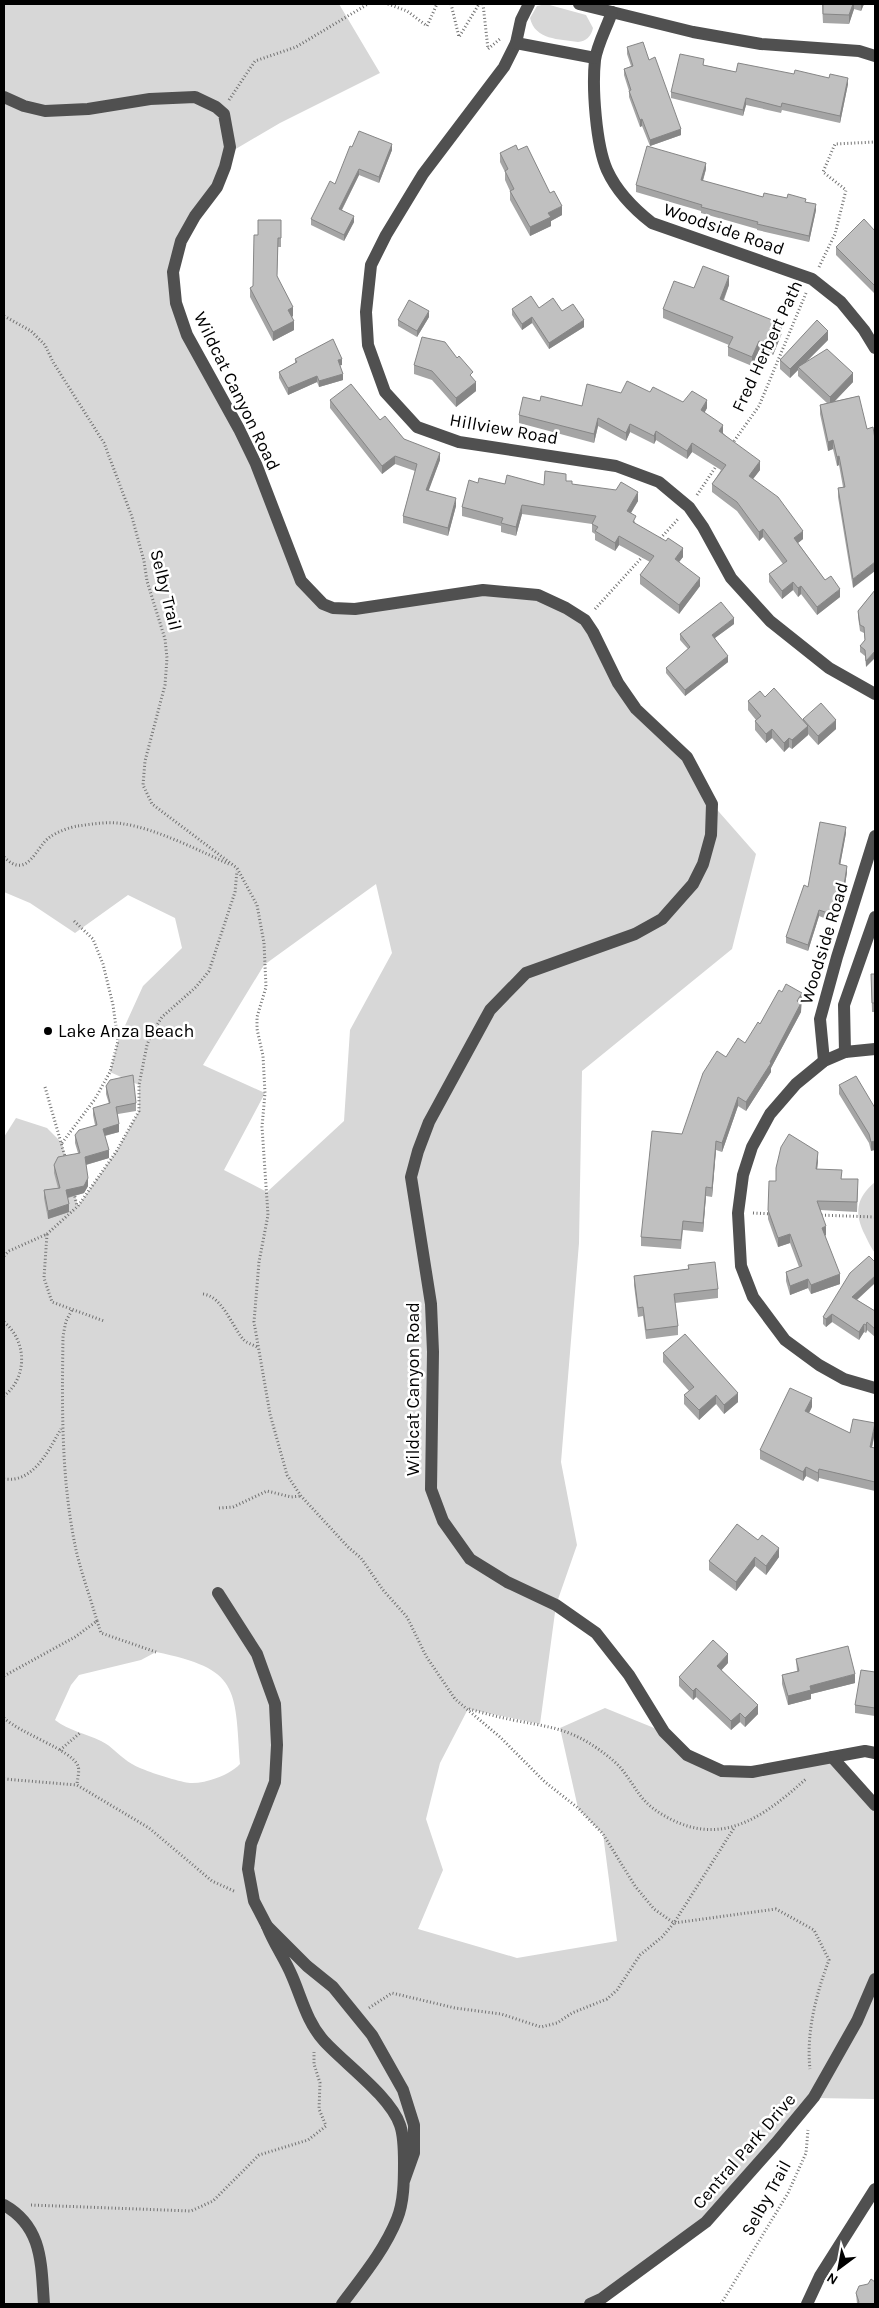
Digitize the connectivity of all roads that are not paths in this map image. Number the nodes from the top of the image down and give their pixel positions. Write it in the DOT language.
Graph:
graph roads {
  1 [pos="529,4"];
  2 [pos="579,4"];
  3 [pos="612,12"];
  4 [pos="516,43"];
  5 [pos="875,56"];
  6 [pos="595,58"];
  7 [pos="4,97"];
  8 [pos="875,348"];
  9 [pos="875,694"];
  10 [pos="875,836"];
  11 [pos="875,917"];
  12 [pos="875,1048"];
  13 [pos="845,1052"];
  14 [pos="824,1061"];
  15 [pos="875,1388"];
  16 [pos="218,1594"];
  17 [pos="875,1754"];
  18 [pos="832,1756"];
  19 [pos="875,1805"];
  20 [pos="267,1926"];
  21 [pos="875,1979"];
  22 [pos="404,2181"];
  23 [pos="875,2189"];
  24 [pos="4,2205"];
  25 [pos="44,2304"];
  26 [pos="342,2304"];
  27 [pos="590,2304"];
  28 [pos="807,2304"];
  1 -- 4 [label="street, Hillview Road"];
  2 -- 3 [label="street"];
  3 -- 5 [label="street"];
  3 -- 6 [label="street, Woodside Road"];
  4 -- 6 [label="street"];
  4 -- 9 [label="street, Hillview Road"];
  6 -- 8 [label="street, Woodside Road"];
  7 -- 18 [label="street, Wildcat Canyon Road"];
  10 -- 14 [label="street, Woodside Road"];
  11 -- 13 [label="street"];
  12 -- 13 [label="street"];
  13 -- 14 [label="street"];
  14 -- 15 [label="street"];
  16 -- 20 [label="street"];
  17 -- 18 [label="street, Wildcat Canyon Road"];
  18 -- 19 [label="street"];
  20 -- 22 [label="street"];
  20 -- 22 [label="street"];
  21 -- 27 [label="street, Central Park Drive"];
  22 -- 26 [label="street"];
  23 -- 28 [label="street"];
  24 -- 25 [label="street"];
}
